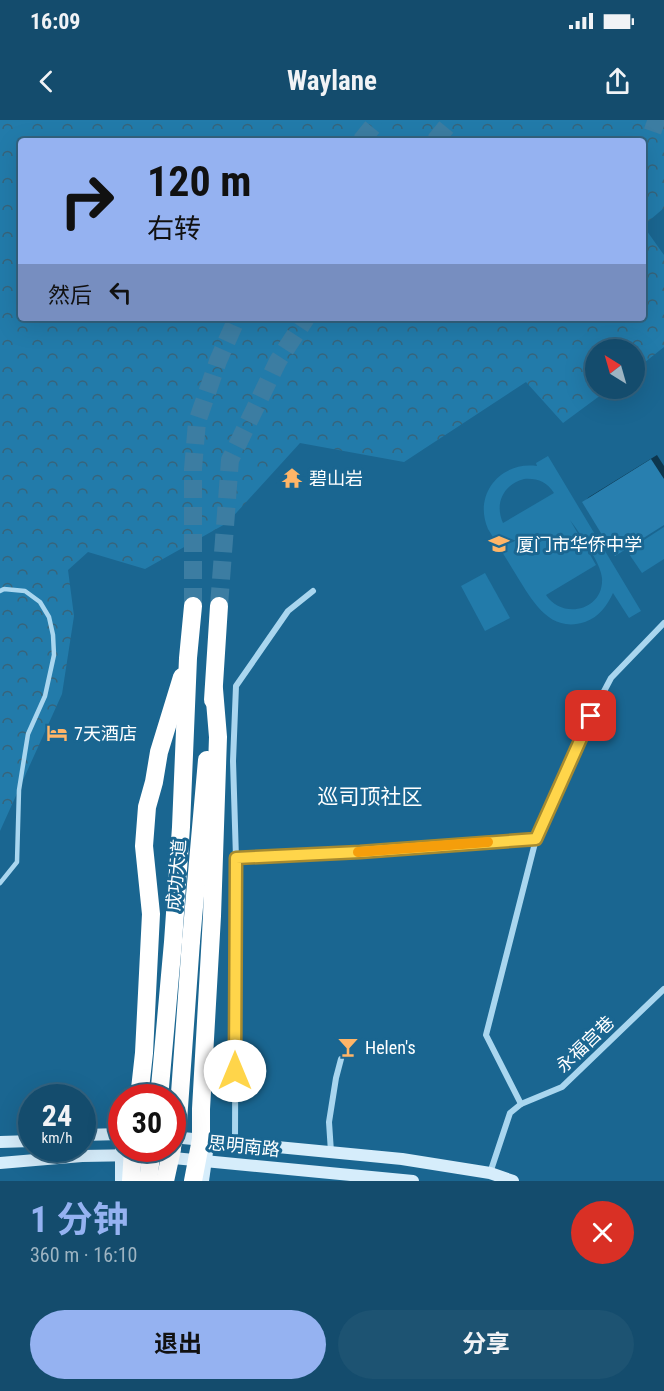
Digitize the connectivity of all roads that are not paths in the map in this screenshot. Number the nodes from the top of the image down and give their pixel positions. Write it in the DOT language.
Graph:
graph roads {
  1 [pos="0,591"];
  2 [pos="313,591"];
  3 [pos="194,606"];
  4 [pos="219,606"];
  5 [pos="664,623"];
  6 [pos="188,658"];
  7 [pos="214,689"];
  8 [pos="536,839"];
  9 [pos="236,858"];
  10 [pos="0,883"];
  11 [pos="182,941"];
  12 [pos="664,989"];
  13 [pos="341,1059"];
  14 [pos="141,1084"];
  15 [pos="161,1084"];
  16 [pos="179,1084"];
  17 [pos="521,1104"];
  18 [pos="186,1138"];
  19 [pos="205,1139"];
  20 [pos="18,1142"];
  21 [pos="234,1142"];
  22 [pos="0,1143"];
  23 [pos="331,1152"];
  24 [pos="108,1154"];
  25 [pos="186,1158"];
  26 [pos="202,1159"];
  27 [pos="126,1162"];
  28 [pos="130,1162"];
  29 [pos="150,1162"];
  30 [pos="169,1162"];
  31 [pos="0,1163"];
  32 [pos="490,1173"];
  33 [pos="121,1181"];
  34 [pos="131,1181"];
  35 [pos="148,1181"];
  36 [pos="165,1181"];
  37 [pos="193,1181"];
  38 [pos="203,1181"];
  39 [pos="413,1181"];
  40 [pos="513,1181"];
  1 -- 10 [label="lane"];
  2 -- 9 [label="street"];
  3 -- 6 [label="highway, 成功大道"];
  4 -- 7 [label="highway, 成功大道"];
  5 -- 8 [label="street"];
  6 -- 11 [label="highway, 成功大道"];
  6 -- 14 [label="highway"];
  7 -- 11 [label="highway, 成功大道"];
  7 -- 19 [label="highway"];
  8 -- 9 [label="street"];
  8 -- 17 [label="street"];
  9 -- 21 [label="street"];
  11 -- 15 [label="highway, 成功大道"];
  11 -- 16 [label="highway, 成功大道, bridge"];
  12 -- 17 [label="street, 永福宫巷"];
  13 -- 23 [label="street"];
  17 -- 32 [label="street"];
  18 -- 19 [label="main road, 思明南路"];
  19 -- 21 [label="main road, 思明南路"];
  19 -- 26 [label="highway"];
  20 -- 22 [label="main road"];
  21 -- 23 [label="main road, 思明南路"];
  23 -- 32 [label="main road, 思明南路"];
  24 -- 31 [label="main road, 思明南路"];
  25 -- 26 [label="main road, 思明南路"];
  26 -- 37 [label="highway"];
  26 -- 38 [label="main road"];
  26 -- 39 [label="main road, 思明南路"];
  27 -- 33 [label="main road"];
  28 -- 34 [label="highway"];
  29 -- 35 [label="highway, bridge"];
  30 -- 36 [label="highway, 成功大道, bridge"];
  32 -- 40 [label="main road, 思明南路"];
}
